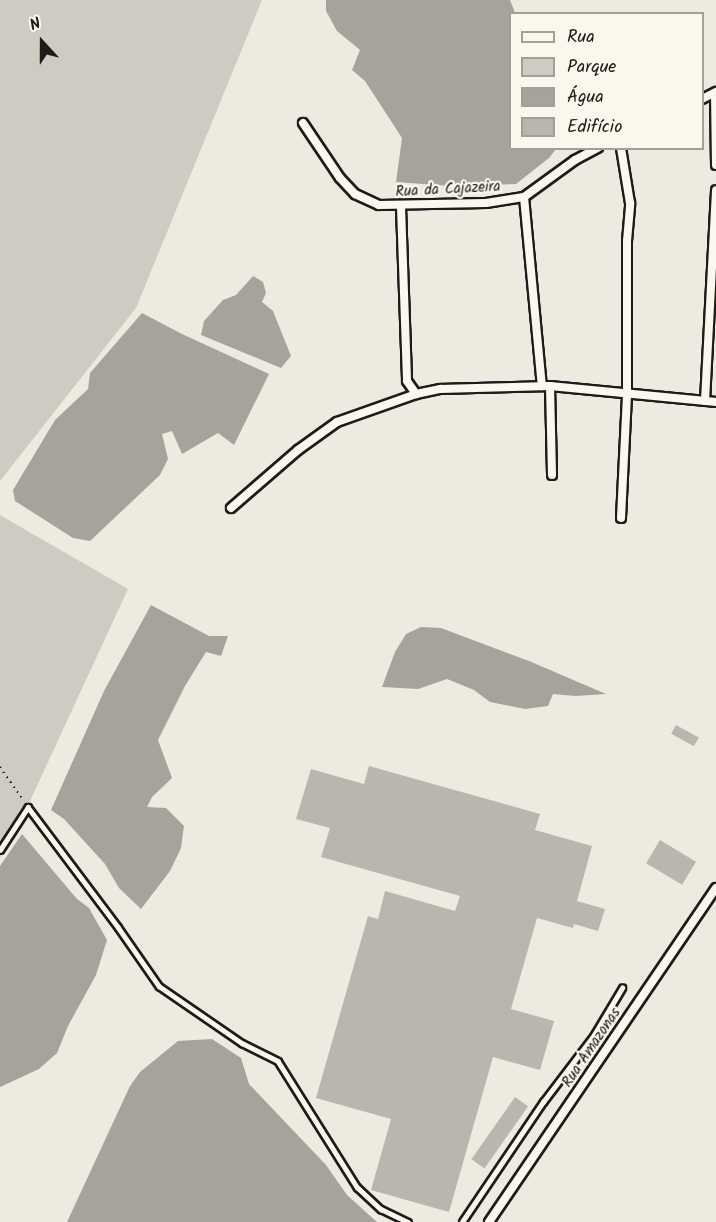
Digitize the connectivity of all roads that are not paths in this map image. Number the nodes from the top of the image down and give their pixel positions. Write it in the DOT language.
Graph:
graph roads {
  1 [pos="715,93"];
  2 [pos="303,123"];
  3 [pos="594,150"];
  4 [pos="621,150"];
  5 [pos="716,165"];
  6 [pos="716,190"];
  7 [pos="524,197"];
  8 [pos="402,207"];
  9 [pos="546,386"];
  10 [pos="416,394"];
  11 [pos="627,395"];
  12 [pos="705,401"];
  13 [pos="716,402"];
  14 [pos="552,475"];
  15 [pos="231,508"];
  16 [pos="621,518"];
  17 [pos="0,850"];
  18 [pos="716,888"];
  19 [pos="622,988"];
  20 [pos="408,1222"];
  21 [pos="462,1222"];
  22 [pos="489,1222"];
  1 -- 5 [label="street"];
  2 -- 8 [label="street, Rua da Cajazeira"];
  3 -- 7 [label="street, Rua da Cajazeira"];
  4 -- 11 [label="street"];
  6 -- 12 [label="street"];
  7 -- 8 [label="street, Rua da Cajazeira"];
  7 -- 9 [label="street"];
  8 -- 10 [label="street"];
  9 -- 10 [label="street"];
  9 -- 11 [label="street"];
  9 -- 14 [label="street"];
  10 -- 15 [label="street"];
  11 -- 12 [label="street"];
  11 -- 16 [label="street"];
  12 -- 13 [label="street"];
  17 -- 20 [label="lane"];
  18 -- 22 [label="street, Rua Amazonas"];
  19 -- 21 [label="lane"];
}
